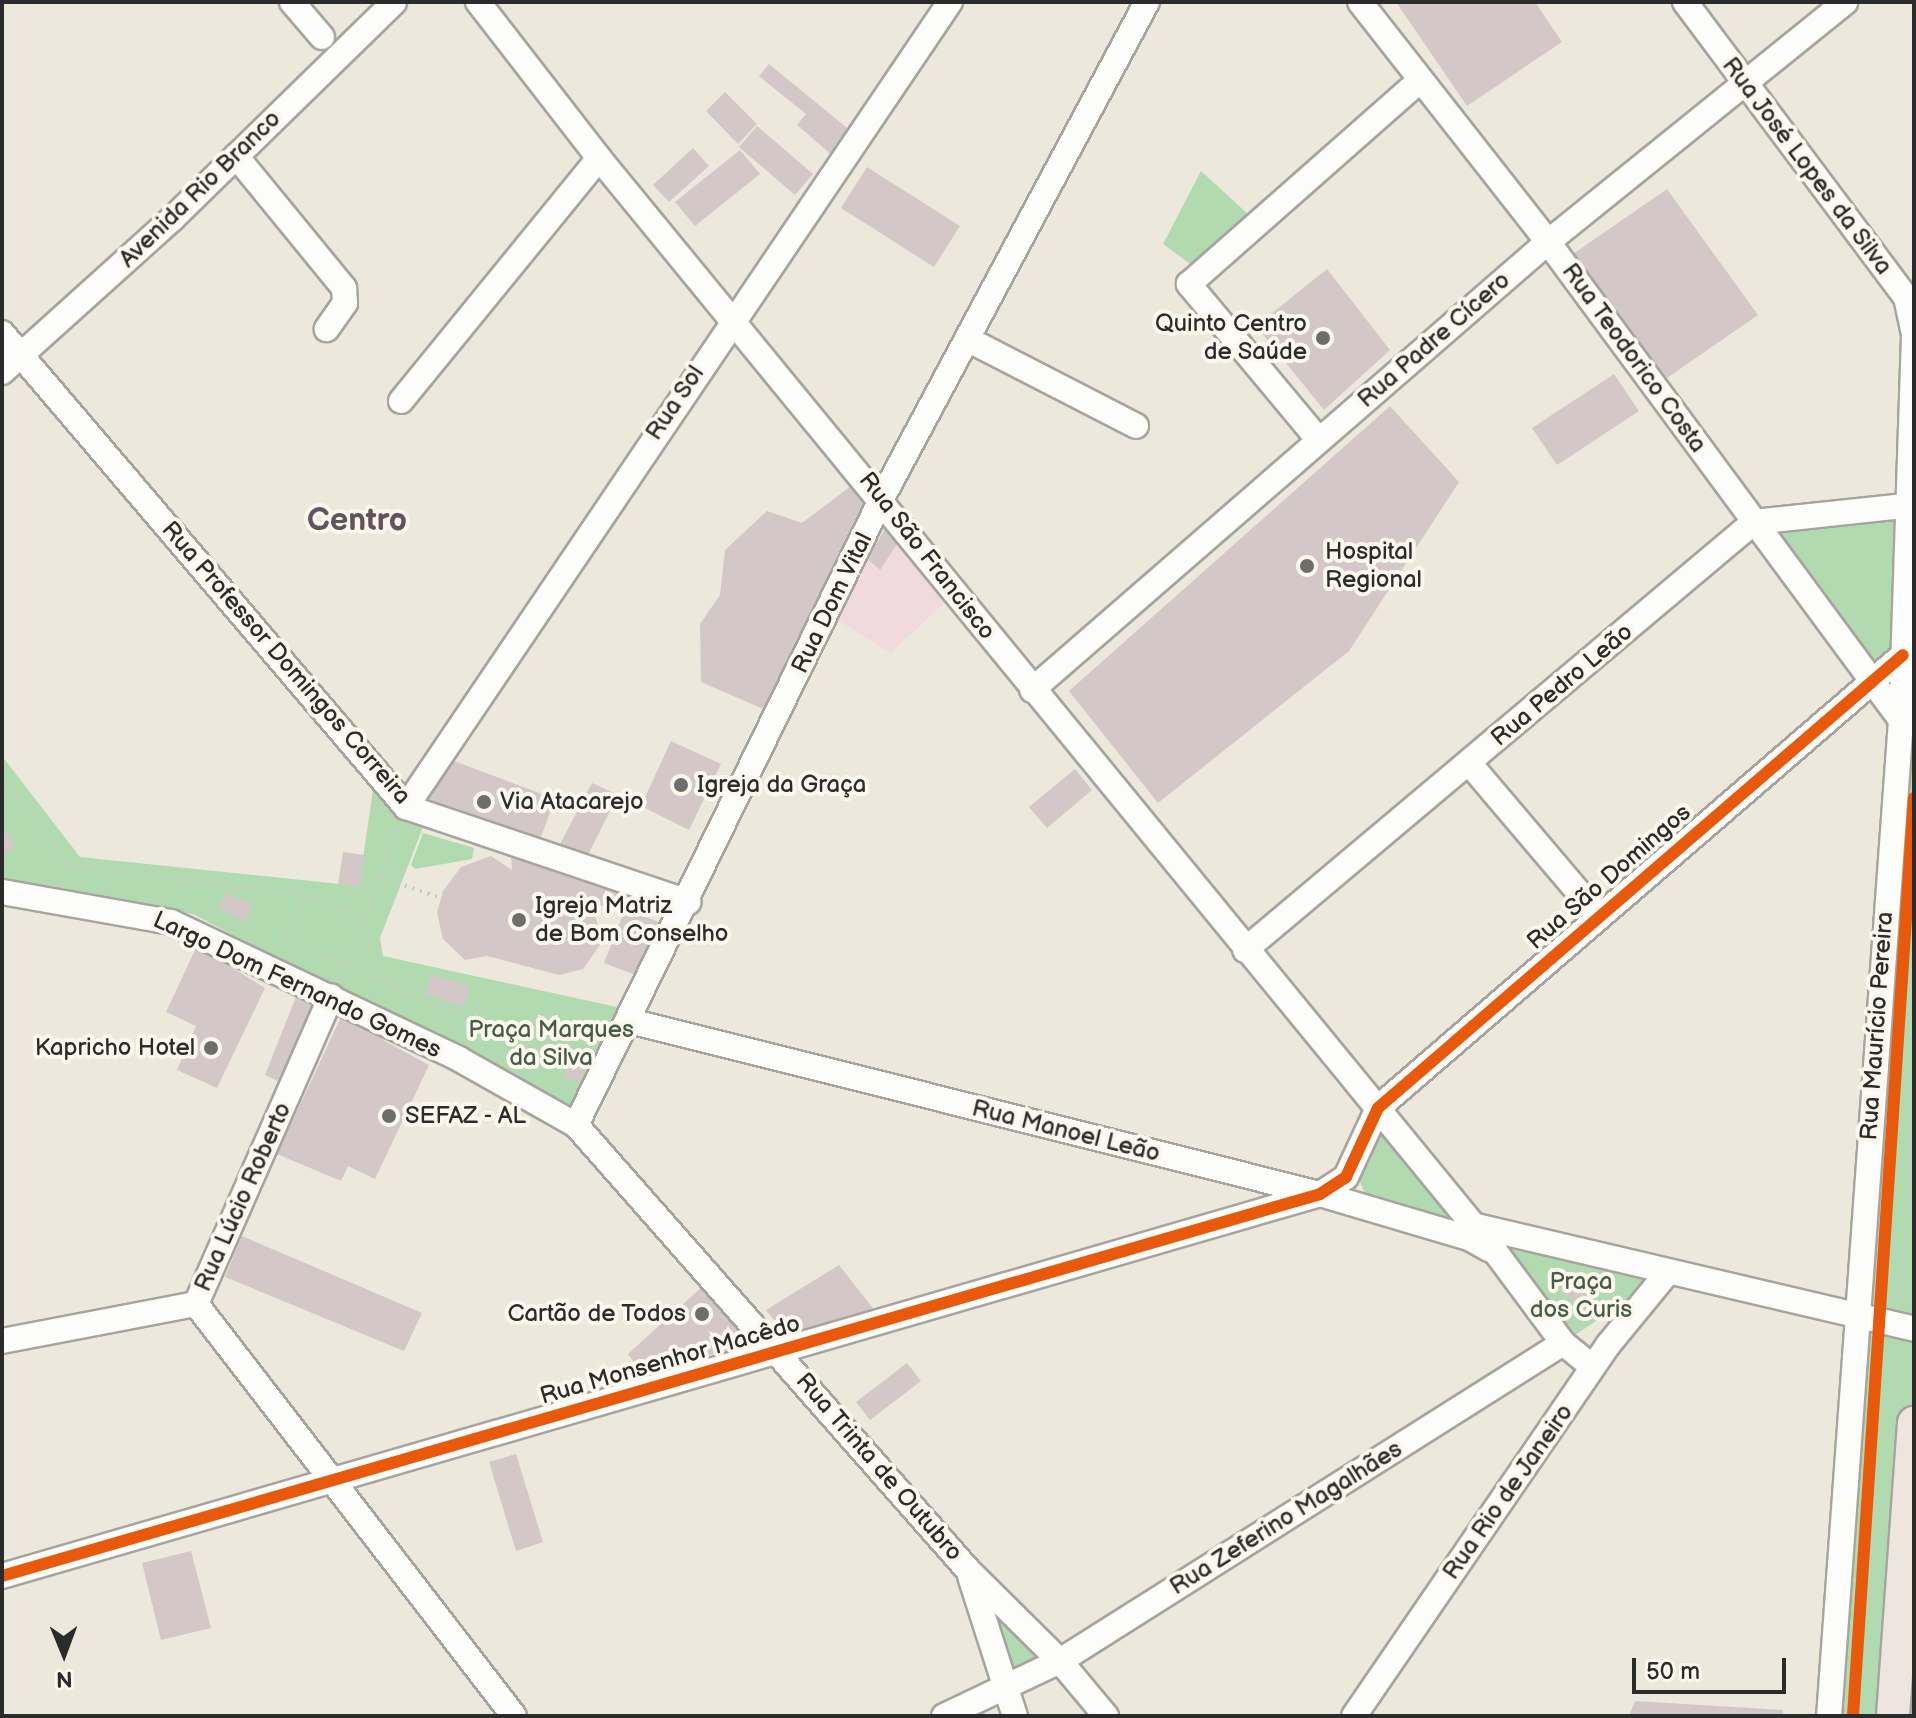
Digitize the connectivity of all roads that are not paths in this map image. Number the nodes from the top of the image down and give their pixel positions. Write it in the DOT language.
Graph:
graph roads {
  1 [pos="292,2"];
  2 [pos="394,2"];
  3 [pos="478,2"];
  4 [pos="950,2"];
  5 [pos="1147,2"];
  6 [pos="1360,2"];
  7 [pos="1685,2"];
  8 [pos="1845,2"];
  9 [pos="322,37"];
  10 [pos="1420,80"];
  11 [pos="1747,85"];
  12 [pos="236,156"];
  13 [pos="599,158"];
  14 [pos="1548,242"];
  15 [pos="732,318"];
  16 [pos="327,329"];
  17 [pos="2,333"];
  18 [pos="1914,336"];
  19 [pos="967,339"];
  20 [pos="21,355"];
  21 [pos="2,372"];
  22 [pos="401,401"];
  23 [pos="1136,426"];
  24 [pos="1318,439"];
  25 [pos="882,498"];
  26 [pos="1912,505"];
  27 [pos="1754,522"];
  28 [pos="1903,655"];
  29 [pos="1871,681"];
  30 [pos="1032,690"];
  31 [pos="1901,720"];
  32 [pos="1469,763"];
  33 [pos="406,807"];
  34 [pos="2,892"];
  35 [pos="688,902"];
  36 [pos="1598,915"];
  37 [pos="1245,950"];
  38 [pos="336,999"];
  39 [pos="630,1021"];
  40 [pos="1378,1108"];
  41 [pos="576,1125"];
  42 [pos="1320,1194"];
  43 [pos="1472,1225"];
  44 [pos="1497,1254"];
  45 [pos="1668,1272"];
  46 [pos="196,1304"];
  47 [pos="1854,1316"];
  48 [pos="1914,1329"];
  49 [pos="2,1341"];
  50 [pos="1563,1343"];
  51 [pos="777,1351"];
  52 [pos="1593,1367"];
  53 [pos="1914,1423"];
  54 [pos="337,1481"];
  55 [pos="968,1570"];
  56 [pos="2,1576"];
  57 [pos="1060,1661"];
  58 [pos="1006,1688"];
  59 [pos="1901,1703"];
  60 [pos="514,1716"];
  61 [pos="944,1716"];
  62 [pos="1015,1716"];
  63 [pos="1106,1716"];
  64 [pos="1354,1716"];
  65 [pos="1829,1716"];
  1 -- 9 [label="street"];
  2 -- 12 [label="street, Avenida Rio Branco"];
  3 -- 13 [label="street, Rua São Francisco"];
  4 -- 15 [label="street, Rua Sol"];
  5 -- 19 [label="street, Rua Dom Vital"];
  6 -- 10 [label="street, Rua Teodorico Costa"];
  7 -- 11 [label="street, Rua José Lopes da Silva"];
  8 -- 11 [label="street, Rua Padre Cícero"];
  10 -- 14 [label="street, Rua Teodorico Costa"];
  10 -- 24 [label="street"];
  11 -- 14 [label="street, Rua Padre Cícero"];
  11 -- 18 [label="street, Rua José Lopes da Silva"];
  12 -- 16 [label="street"];
  12 -- 20 [label="street, Avenida Rio Branco"];
  13 -- 15 [label="street, Rua São Francisco"];
  13 -- 22 [label="street"];
  14 -- 24 [label="street, Rua Padre Cícero"];
  14 -- 27 [label="street, Rua Teodorico Costa"];
  15 -- 25 [label="street, Rua São Francisco"];
  15 -- 33 [label="street, Rua Sol"];
  17 -- 20 [label="street, Rua Professor Domingos Correira"];
  18 -- 26 [label="street, Rua Maurício Pereira"];
  19 -- 23 [label="street"];
  19 -- 25 [label="street, Rua Dom Vital"];
  20 -- 21 [label="street, Avenida Rio Branco"];
  20 -- 33 [label="street, Rua Professor Domingos Correira"];
  24 -- 30 [label="street, Rua Padre Cícero"];
  25 -- 30 [label="street, Rua São Francisco"];
  25 -- 35 [label="street, Rua Dom Vital"];
  26 -- 27 [label="street"];
  26 -- 28 [label="street, Rua Maurício Pereira"];
  27 -- 29 [label="street, Rua Teodorico Costa"];
  27 -- 32 [label="street, Rua Pedro Leão"];
  28 -- 29 [label="street, Rua São Domingos"];
  28 -- 31 [label="street, Rua Maurício Pereira"];
  29 -- 31 [label="street, Rua Teodorico Costa"];
  29 -- 36 [label="street, Rua São Domingos"];
  30 -- 37 [label="street, Rua São Francisco"];
  31 -- 47 [label="street, Rua Maurício Pereira"];
  32 -- 36 [label="street"];
  32 -- 37 [label="street, Rua Pedro Leão"];
  33 -- 35 [label="street, Rua Professor Domingos Correira"];
  34 -- 38 [label="street, Largo Dom Fernando Gomes"];
  35 -- 39 [label="street, Rua Dom Vital"];
  36 -- 40 [label="street, Rua São Domingos"];
  37 -- 40 [label="street, Rua São Francisco"];
  38 -- 41 [label="street, Largo Dom Fernando Gomes"];
  38 -- 46 [label="street, Rua Lúcio Roberto"];
  39 -- 41 [label="street, Rua Dom Vital"];
  39 -- 42 [label="street, Rua Manoel Leão"];
  40 -- 42 [label="street, Rua Monsenhor Macêdo"];
  40 -- 43 [label="street, Rua São Francisco"];
  41 -- 51 [label="street, Rua Trinta de Outubro"];
  42 -- 44 [label="street, Rua Manoel Leão"];
  42 -- 51 [label="street, Rua Monsenhor Macêdo"];
  43 -- 44 [label="street, Rua São Francisco"];
  43 -- 45 [label="street"];
  44 -- 50 [label="street, Rua São Francisco"];
  45 -- 47 [label="street"];
  45 -- 52 [label="street, Rua Rio de Janeiro"];
  46 -- 49 [label="street, Rua Lúcio Roberto"];
  46 -- 54 [label="street"];
  47 -- 48 [label="street"];
  47 -- 65 [label="street, Rua Maurício Pereira"];
  50 -- 52 [label="street, Rua São Francisco"];
  50 -- 57 [label="street, Rua Zeferino Magalhães"];
  51 -- 54 [label="street, Rua Monsenhor Macêdo"];
  51 -- 55 [label="street, Rua Trinta de Outubro"];
  52 -- 64 [label="street, Rua Rio de Janeiro"];
  53 -- 59 [label="main road"];
  54 -- 56 [label="street, Rua Monsenhor Macêdo"];
  54 -- 60 [label="street"];
  55 -- 57 [label="street, Rua Trinta de Outubro"];
  55 -- 58 [label="street"];
  57 -- 58 [label="street, Rua Zeferino Magalhães"];
  57 -- 63 [label="street, Rua Trinta de Outubro"];
  58 -- 61 [label="street, Rua Zeferino Magalhães"];
  58 -- 62 [label="street"];
}
